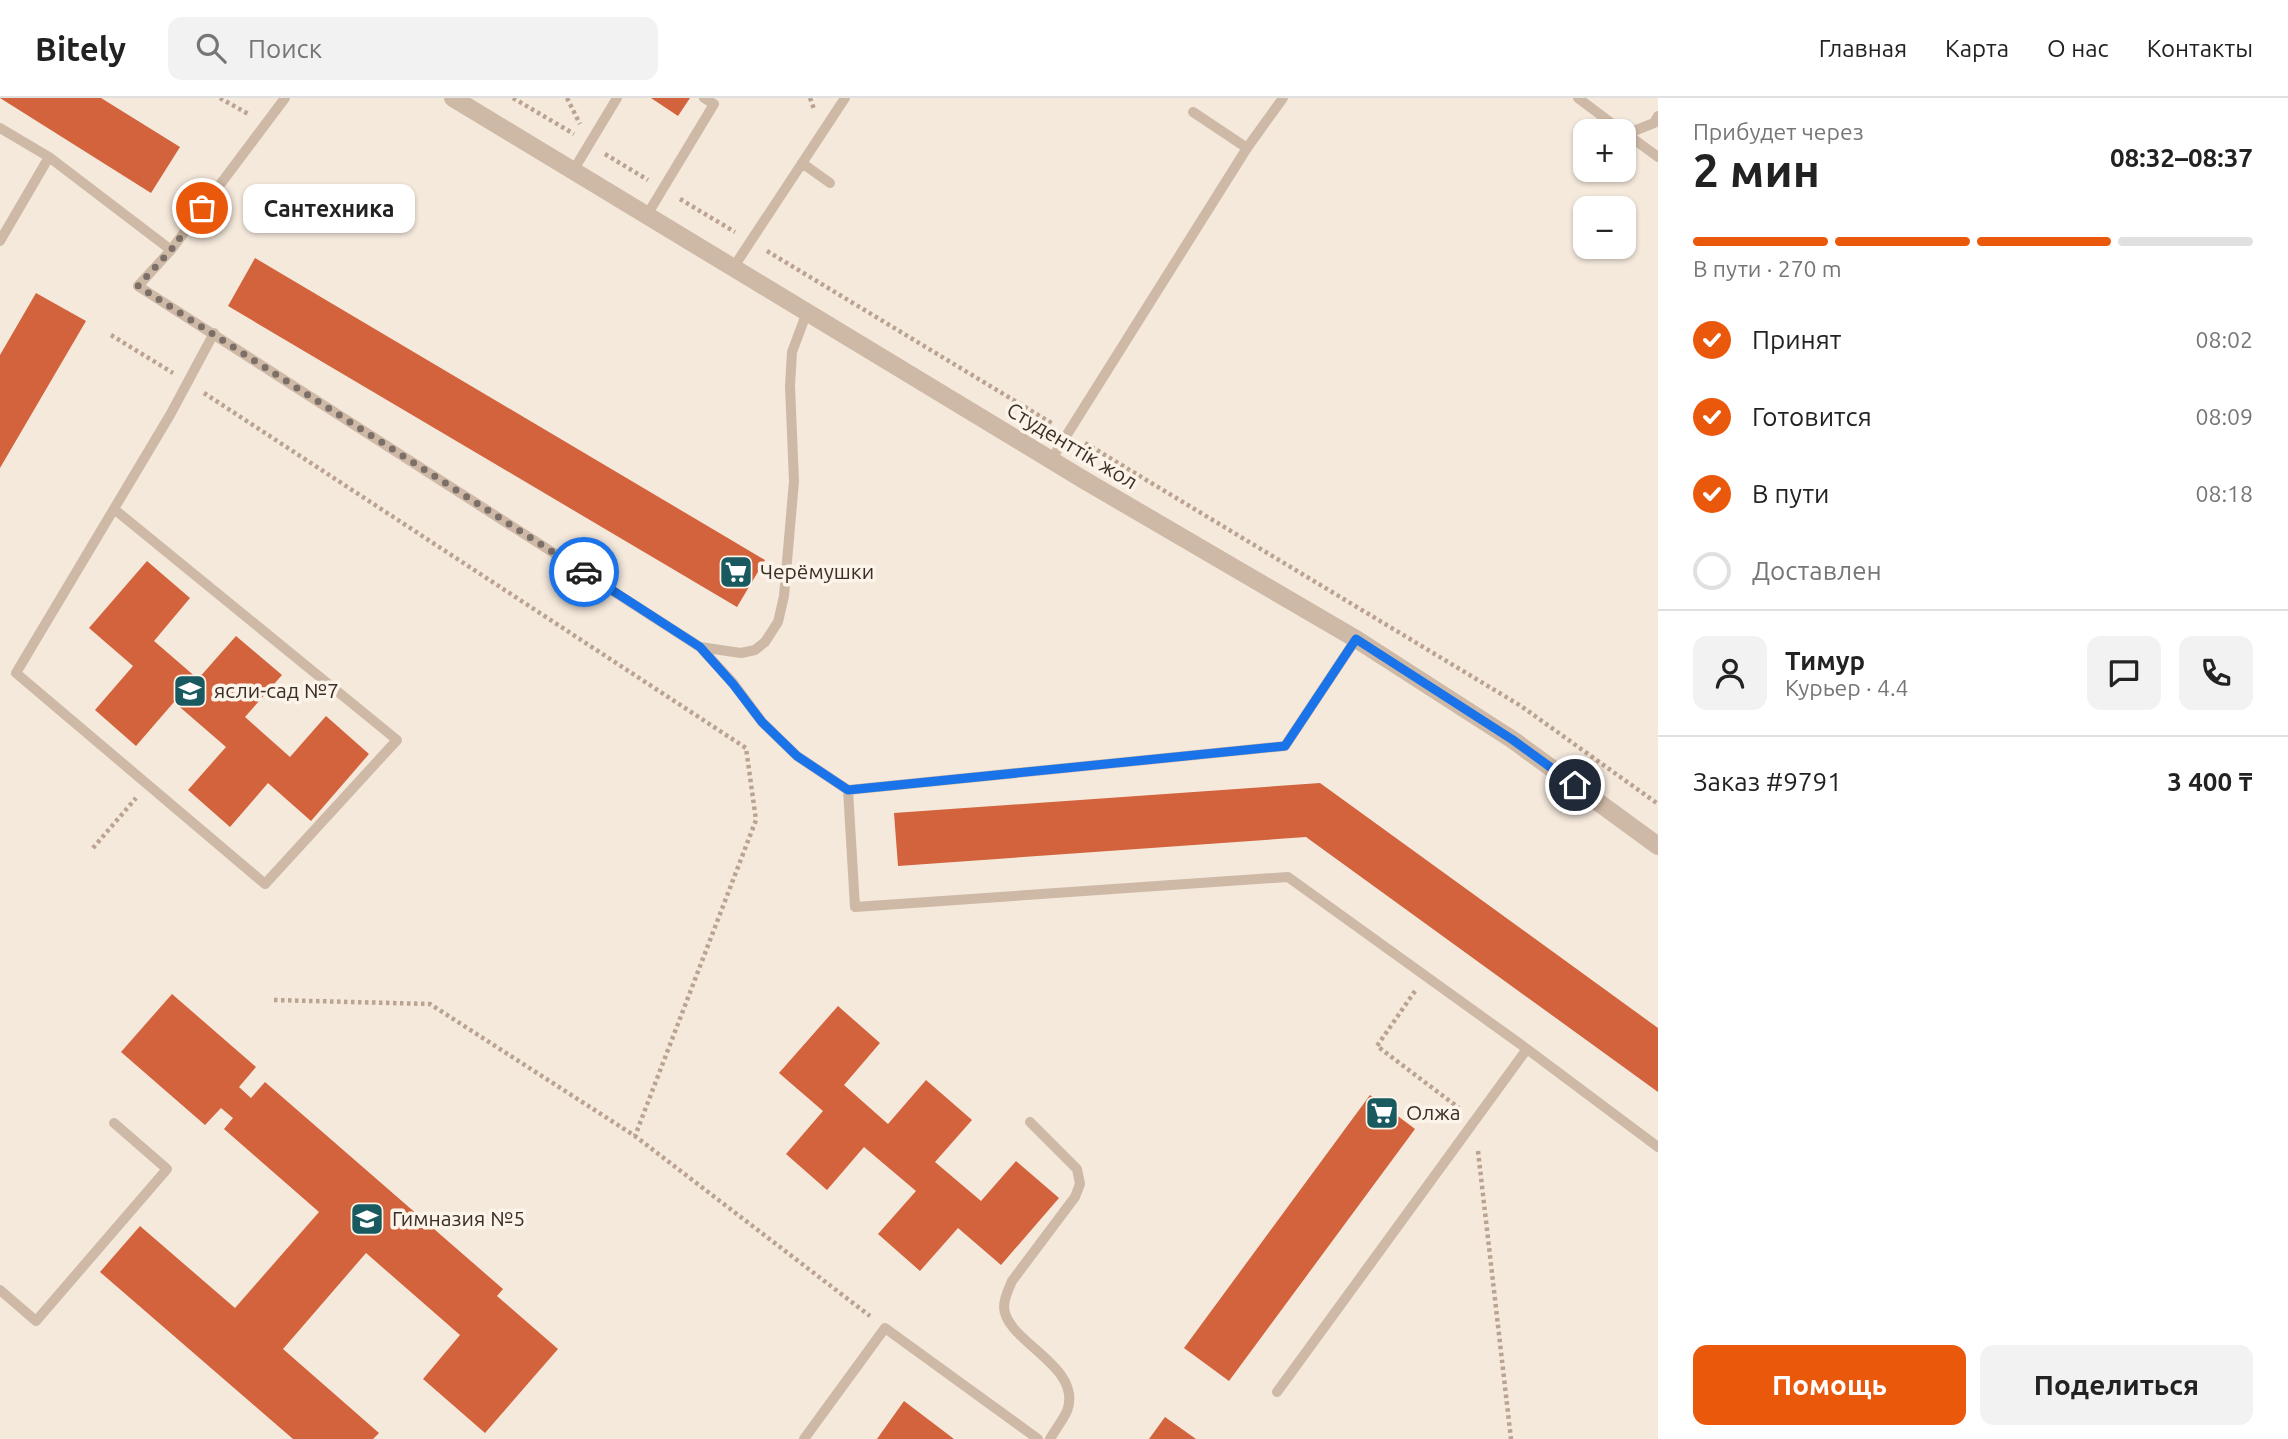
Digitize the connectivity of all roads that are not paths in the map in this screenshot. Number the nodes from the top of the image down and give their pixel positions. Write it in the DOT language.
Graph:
graph roads {
  1 [pos="285,98"];
  2 [pos="453,98"];
  3 [pos="617,98"];
  4 [pos="704,98"];
  5 [pos="845,98"];
  6 [pos="1283,98"];
  7 [pos="1578,98"];
  8 [pos="1193,112"];
  9 [pos="1658,116"];
  10 [pos="1606,119"];
  11 [pos="0,128"];
  12 [pos="1636,129"];
  13 [pos="1636,141"];
  14 [pos="1247,148"];
  15 [pos="1658,157"];
  16 [pos="49,158"];
  17 [pos="802,163"];
  18 [pos="573,171"];
  19 [pos="831,183"];
  20 [pos="647,215"];
  21 [pos="0,241"];
  22 [pos="171,250"];
  23 [pos="733,268"];
  24 [pos="807,312"];
  25 [pos="214,333"];
  26 [pos="1051,460"];
  27 [pos="114,509"];
  28 [pos="1356,639"];
  29 [pos="700,647"];
  30 [pos="848,790"];
  31 [pos="1658,846"];
  32 [pos="1527,1048"];
  33 [pos="1030,1122"];
  34 [pos="114,1123"];
  35 [pos="1658,1147"];
  36 [pos="0,1290"];
  37 [pos="1277,1392"];
  38 [pos="804,1439"];
  39 [pos="1038,1439"];
  40 [pos="1050,1439"];
  1 -- 22 [label="lane"];
  2 -- 18 [label="street, Студенттік жол"];
  3 -- 18 [label="lane"];
  4 -- 20 [label="lane"];
  5 -- 17 [label="lane"];
  6 -- 14 [label="lane"];
  7 -- 10 [label="lane"];
  8 -- 14 [label="lane"];
  9 -- 12 [label="lane"];
  11 -- 16 [label="lane"];
  13 -- 15 [label="lane"];
  14 -- 26 [label="lane"];
  16 -- 21 [label="lane"];
  16 -- 22 [label="lane"];
  17 -- 19 [label="lane"];
  17 -- 23 [label="lane"];
  18 -- 20 [label="street, Студенттік жол"];
  20 -- 23 [label="street, Студенттік жол"];
  22 -- 25 [label="lane"];
  23 -- 24 [label="street, Студенттік жол"];
  24 -- 26 [label="street, Студенттік жол"];
  24 -- 29 [label="lane"];
  25 -- 27 [label="lane"];
  25 -- 29 [label="lane"];
  26 -- 28 [label="street, Студенттік жол"];
  27 -- 27 [label="lane"];
  28 -- 30 [label="lane"];
  28 -- 31 [label="street, Студенттік жол"];
  29 -- 30 [label="lane"];
  30 -- 32 [label="lane"];
  32 -- 35 [label="lane"];
  32 -- 37 [label="lane"];
  33 -- 40 [label="lane"];
  34 -- 36 [label="lane"];
  38 -- 39 [label="lane"];
}
